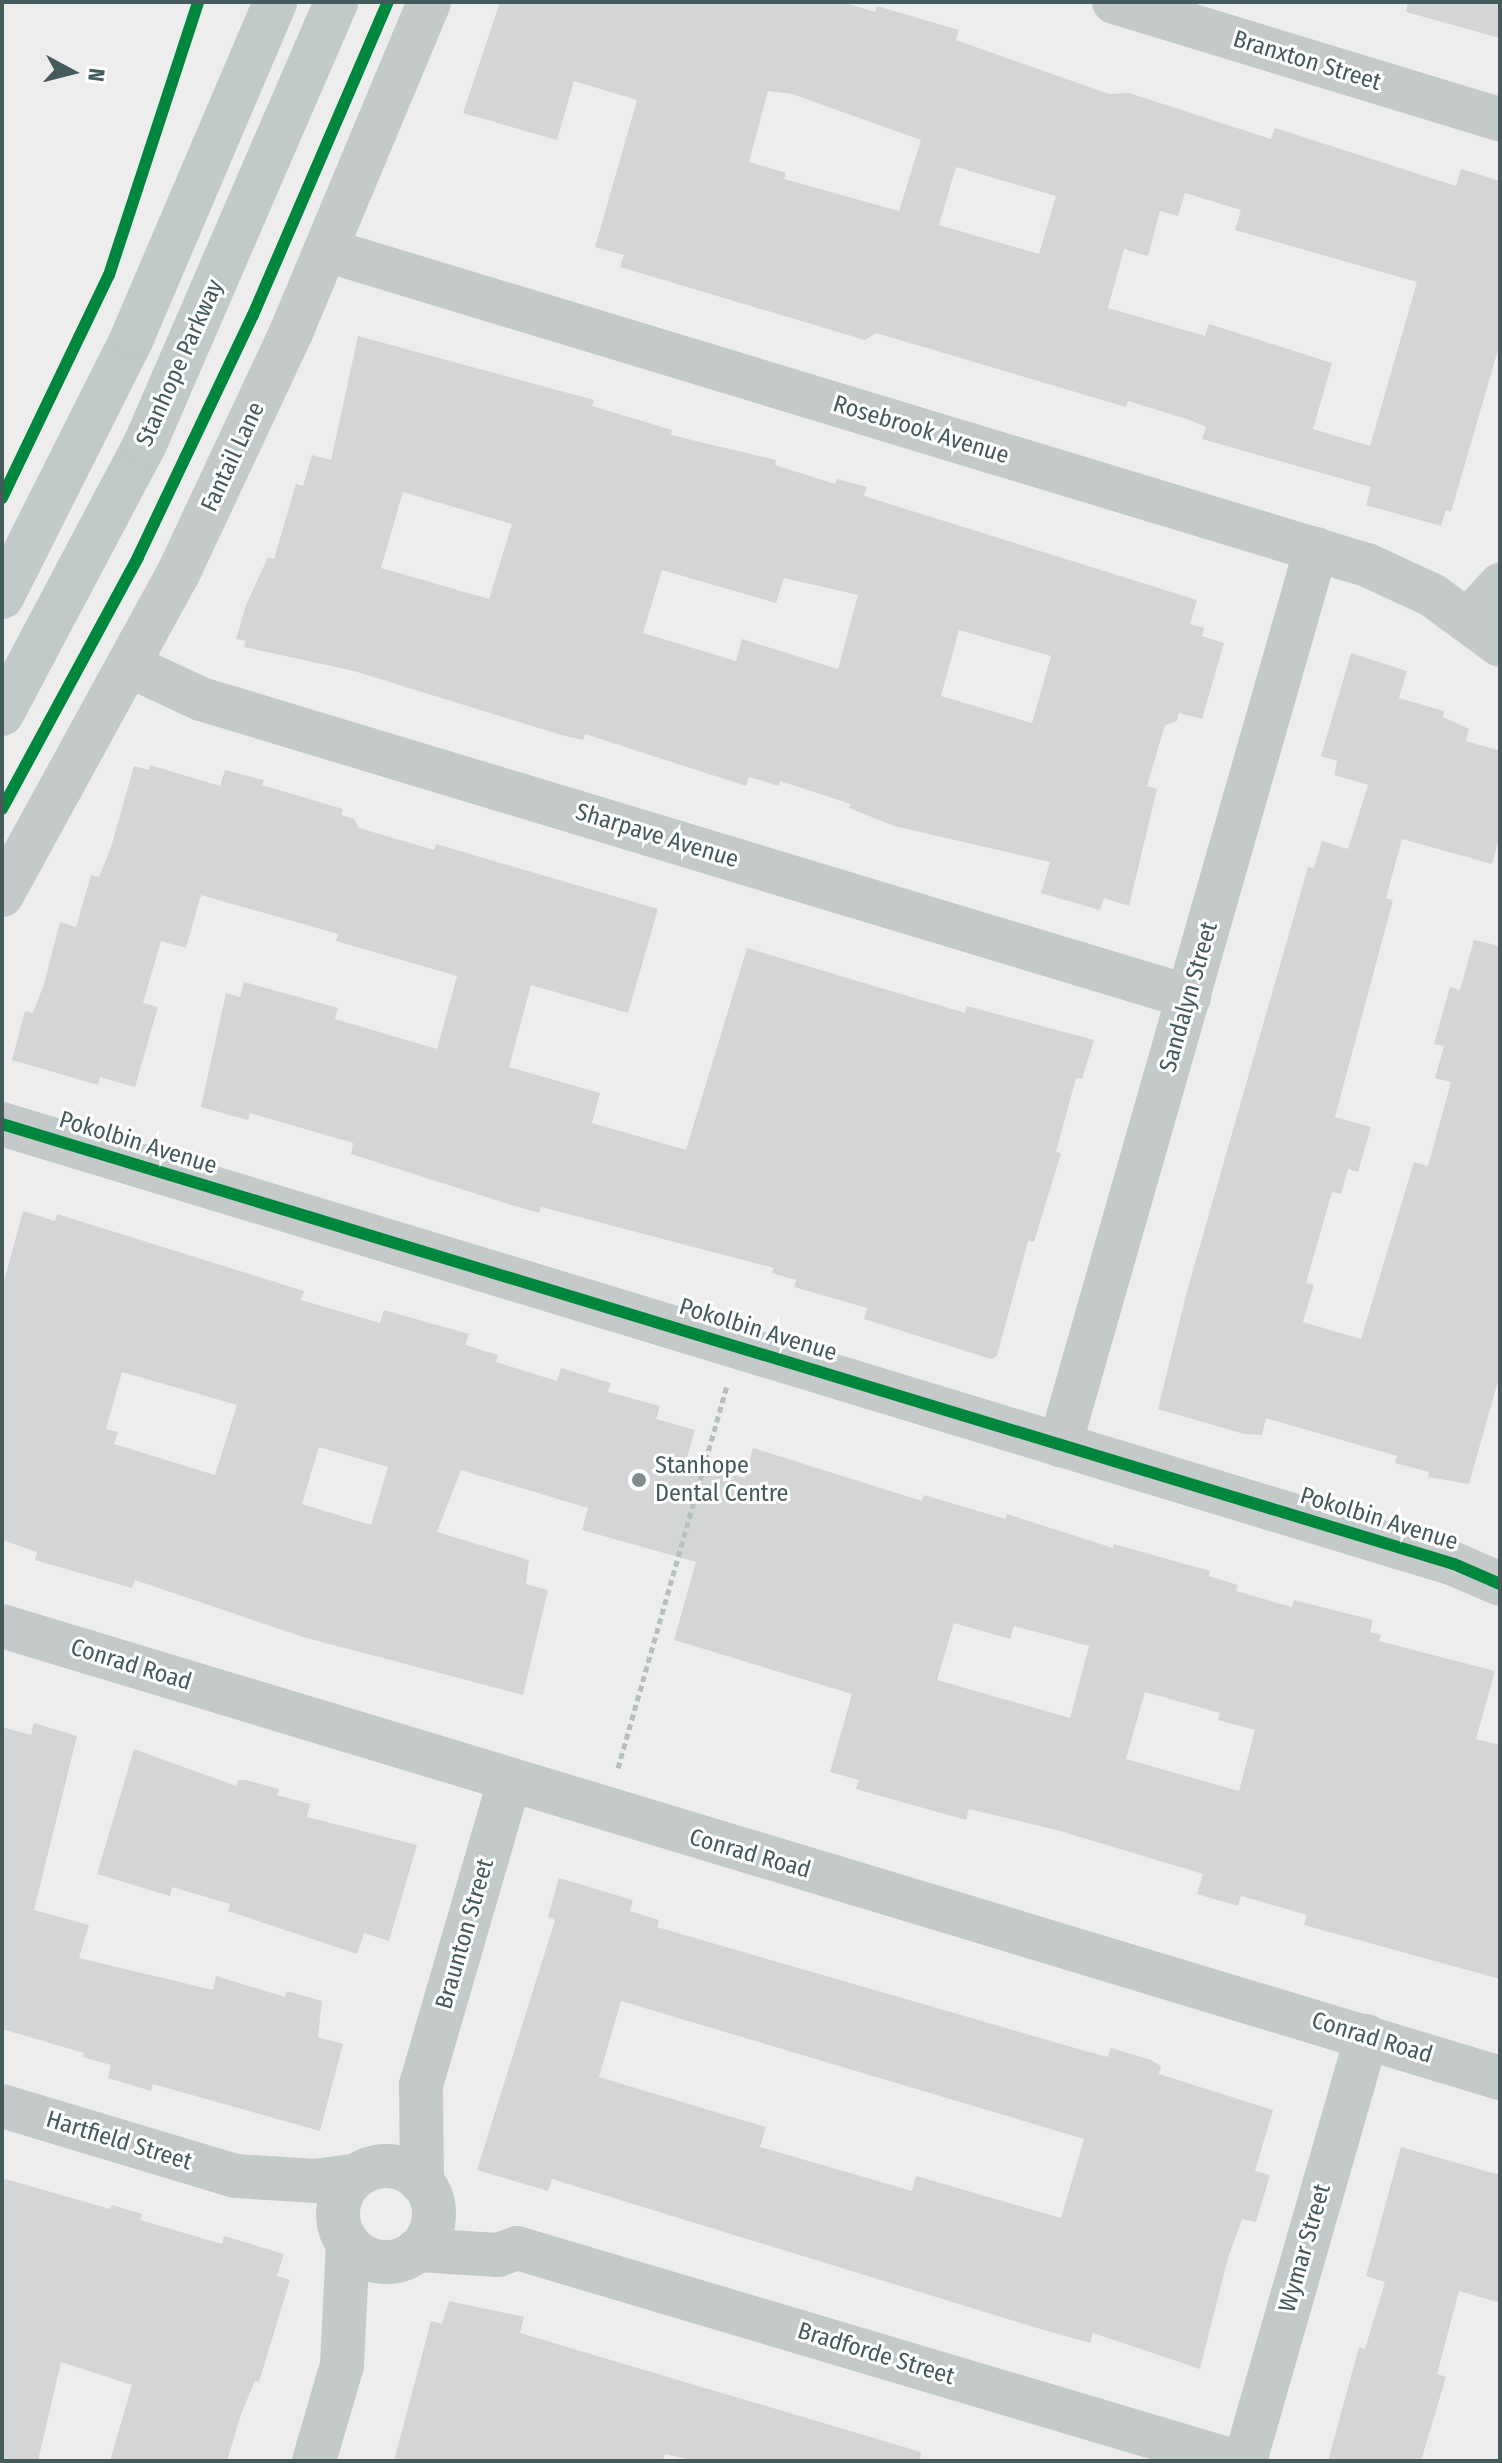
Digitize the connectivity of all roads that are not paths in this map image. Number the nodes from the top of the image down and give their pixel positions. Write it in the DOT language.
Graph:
graph roads {
  1 [pos="253,2"];
  2 [pos="275,2"];
  3 [pos="336,2"];
  4 [pos="429,2"];
  5 [pos="1114,2"];
  6 [pos="254,50"];
  7 [pos="1500,119"];
  8 [pos="326,250"];
  9 [pos="1316,549"];
  10 [pos="1500,585"];
  11 [pos="2,597"];
  12 [pos="1484,632"];
  13 [pos="128,665"];
  14 [pos="2,714"];
  15 [pos="2,895"];
  16 [pos="1189,997"];
  17 [pos="2,1124"];
  18 [pos="1060,1445"];
  19 [pos="1498,1578"];
  20 [pos="2,1626"];
  21 [pos="509,1783"];
  22 [pos="1367,2036"];
  23 [pos="1500,2078"];
  24 [pos="421,2085"];
  25 [pos="2,2106"];
  26 [pos="365,2171"];
  27 [pos="236,2176"];
  28 [pos="427,2192"];
  29 [pos="345,2238"];
  30 [pos="517,2248"];
  31 [pos="411,2254"];
  32 [pos="342,2365"];
  33 [pos="314,2461"];
  34 [pos="1234,2461"];
  35 [pos="1245,2461"];
  1 -- 6 [label="street"];
  2 -- 6 [label="main road"];
  3 -- 14 [label="main road, Stanhope Parkway"];
  4 -- 8 [label="street, Fantail Lane"];
  5 -- 7 [label="street, Branxton Street"];
  6 -- 11 [label="main road"];
  8 -- 9 [label="street, Rosebrook Avenue"];
  8 -- 13 [label="street, Fantail Lane"];
  9 -- 12 [label="street, Rosebrook Avenue"];
  9 -- 16 [label="street, Sandalyn Street"];
  10 -- 12 [label="street"];
  13 -- 15 [label="street, Fantail Lane"];
  13 -- 16 [label="street, Sharpave Avenue"];
  16 -- 18 [label="street, Sandalyn Street"];
  17 -- 18 [label="street, Pokolbin Avenue"];
  18 -- 19 [label="street, Pokolbin Avenue"];
  20 -- 21 [label="street, Conrad Road"];
  21 -- 22 [label="street, Conrad Road"];
  21 -- 24 [label="street, Braunton Street"];
  22 -- 23 [label="street, Conrad Road"];
  22 -- 35 [label="street, Wymar Street"];
  24 -- 26 [label="street, Braunton Street"];
  24 -- 28 [label="street, Braunton Street"];
  25 -- 27 [label="street, Hartfield Street"];
  26 -- 27 [label="street, Hartfield Street"];
  26 -- 28 [label="street"];
  26 -- 29 [label="street"];
  27 -- 29 [label="street, Hartfield Street"];
  28 -- 30 [label="street, Bradforde Street"];
  28 -- 31 [label="street"];
  29 -- 31 [label="street"];
  29 -- 32 [label="street"];
  30 -- 31 [label="street, Bradforde Street"];
  30 -- 34 [label="street, Bradforde Street"];
  31 -- 32 [label="street"];
  32 -- 33 [label="street"];
}
